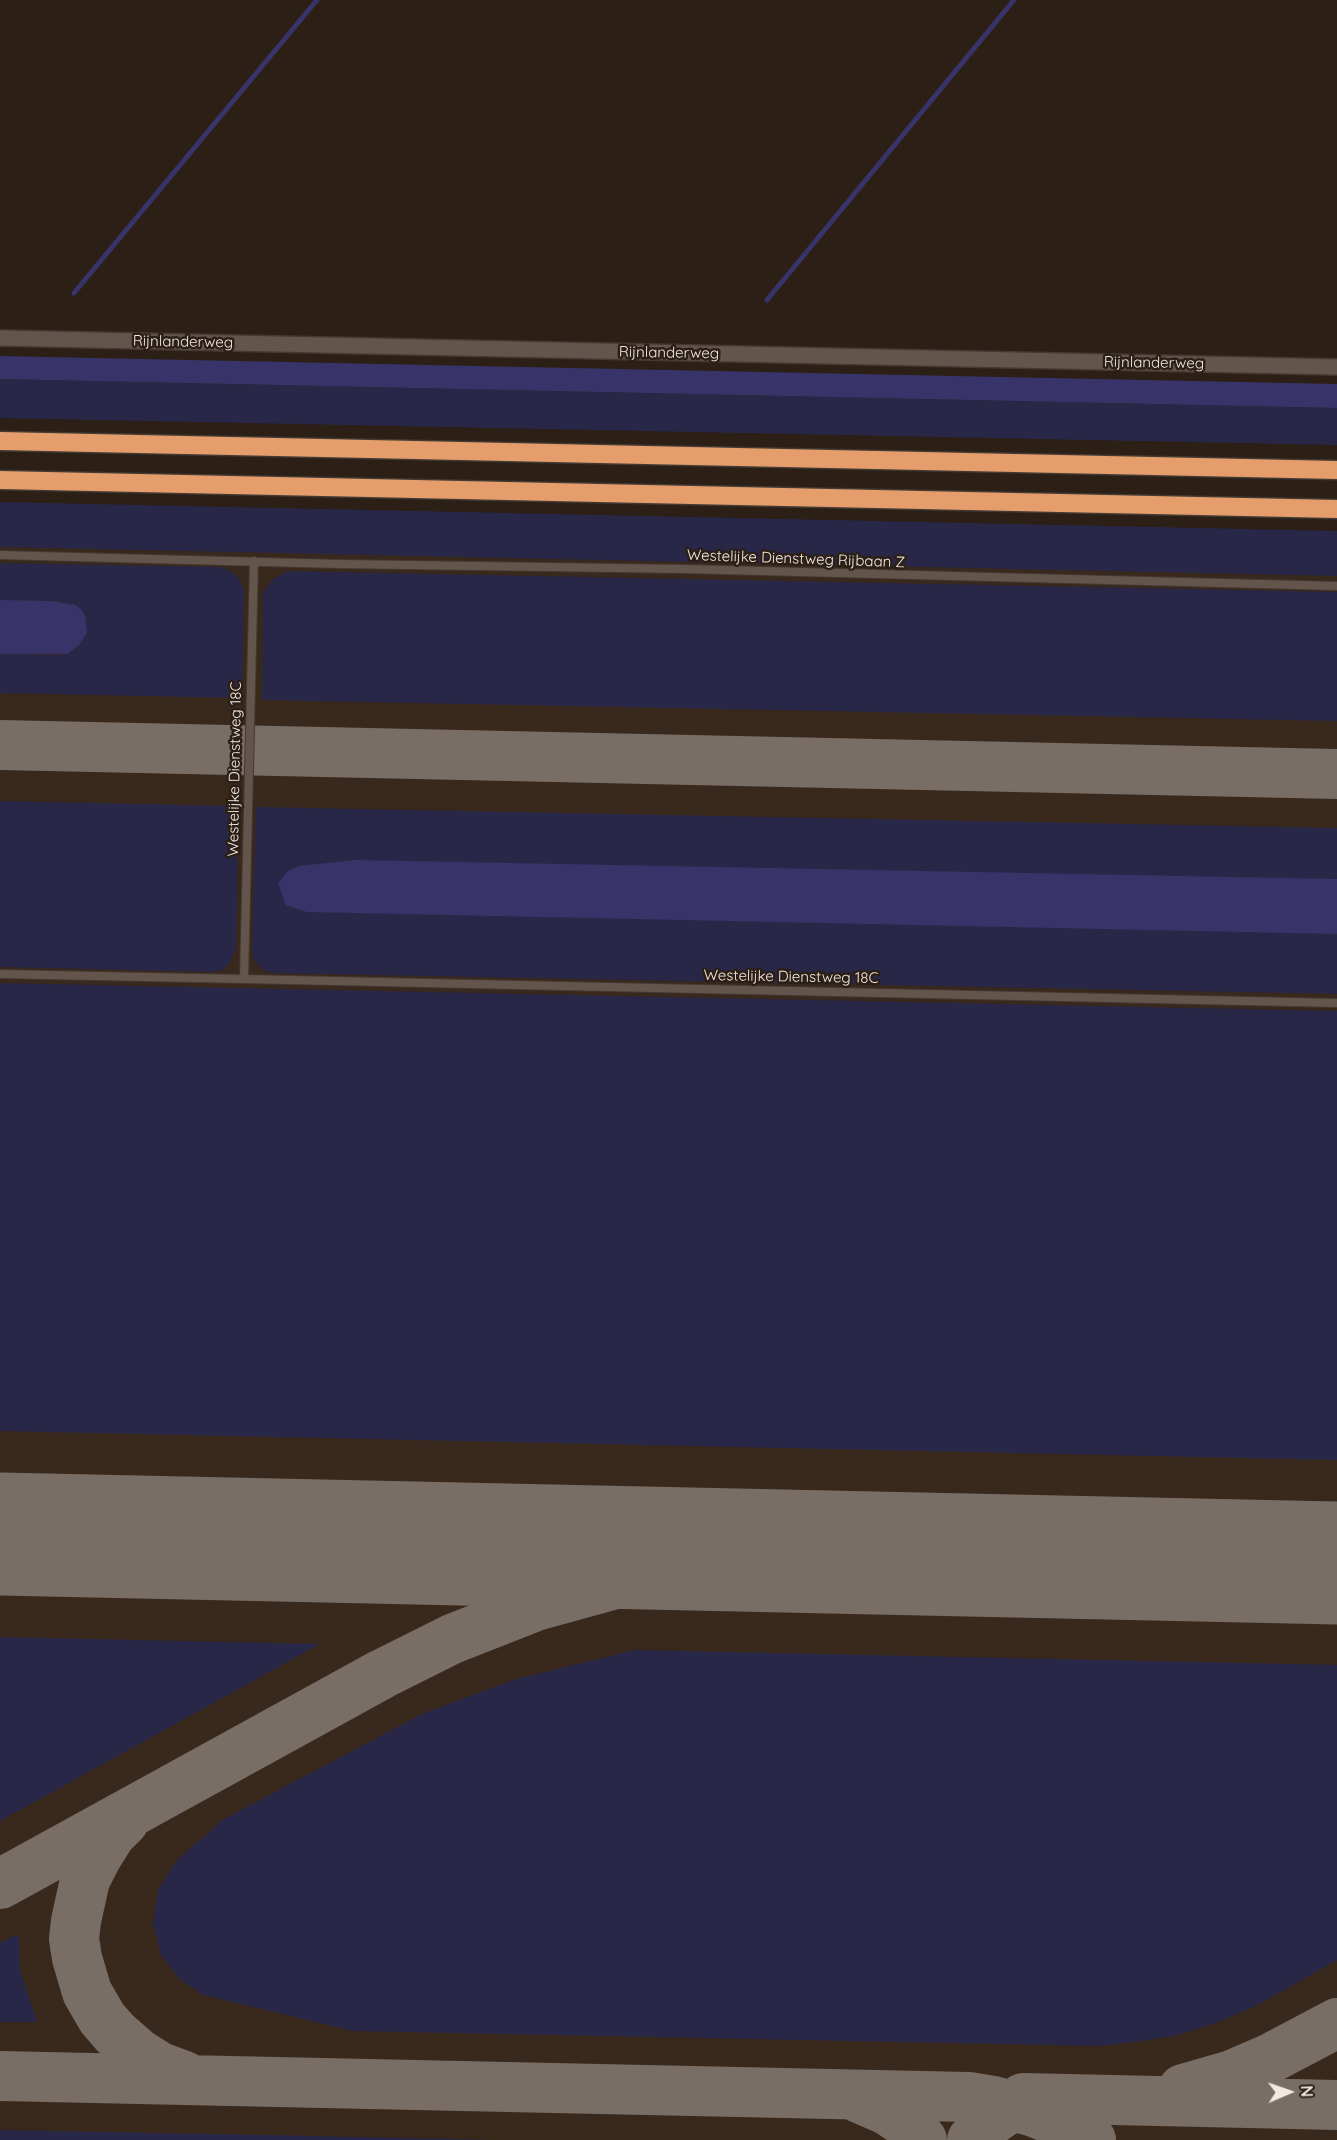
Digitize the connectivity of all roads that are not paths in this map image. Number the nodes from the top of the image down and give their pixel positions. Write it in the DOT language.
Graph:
graph roads {
  1 [pos="0,338"];
  2 [pos="1337,367"];
  3 [pos="0,441"];
  4 [pos="1337,470"];
  5 [pos="0,480"];
  6 [pos="1337,509"];
  7 [pos="0,555"];
  8 [pos="254,561"];
  9 [pos="1337,586"];
  10 [pos="0,974"];
  11 [pos="244,979"];
  12 [pos="1337,1003"];
  1 -- 2 [label="street, Rijnlanderweg"];
  3 -- 4 [label="highway"];
  5 -- 6 [label="highway"];
  7 -- 8 [label="lane, Westelijke Dienstweg Rijbaan Z"];
  8 -- 9 [label="lane, Westelijke Dienstweg Rijbaan Z"];
  8 -- 11 [label="lane, Westelijke Dienstweg 18C"];
  10 -- 11 [label="lane, Westelijke Dienstweg 18C"];
  11 -- 12 [label="lane, Westelijke Dienstweg 18C"];
}
